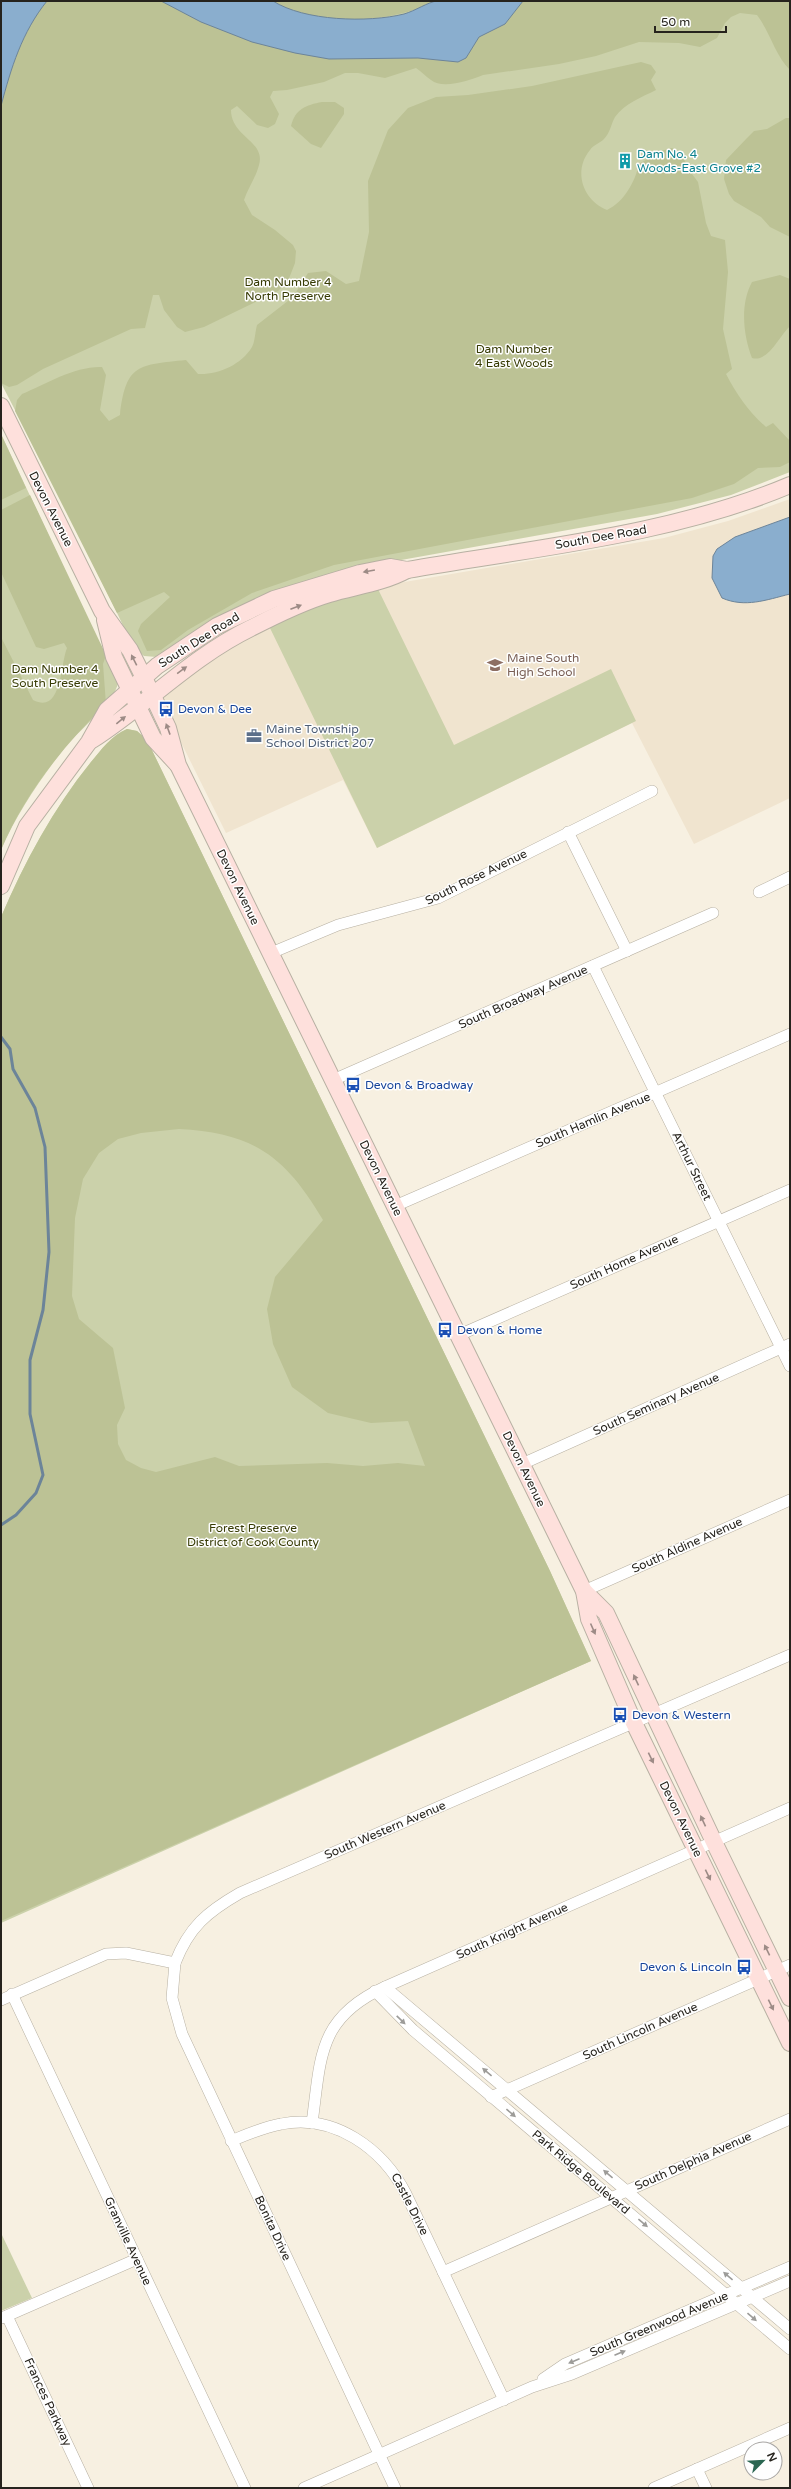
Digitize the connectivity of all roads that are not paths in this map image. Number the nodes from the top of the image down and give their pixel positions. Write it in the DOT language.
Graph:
graph roads {
  1 [pos="1,406"];
  2 [pos="790,485"];
  3 [pos="407,570"];
  4 [pos="102,611"];
  5 [pos="144,678"];
  6 [pos="130,690"];
  7 [pos="152,694"];
  8 [pos="138,706"];
  9 [pos="89,742"];
  10 [pos="178,766"];
  11 [pos="652,791"];
  12 [pos="568,832"];
  13 [pos="790,877"];
  14 [pos="1,886"];
  15 [pos="759,892"];
  16 [pos="712,913"];
  17 [pos="627,951"];
  18 [pos="271,954"];
  19 [pos="593,966"];
  20 [pos="790,1034"];
  21 [pos="333,1080"];
  22 [pos="656,1093"];
  23 [pos="790,1190"];
  24 [pos="395,1206"];
  25 [pos="719,1221"];
  26 [pos="459,1335"];
  27 [pos="786,1346"];
  28 [pos="790,1366"];
  29 [pos="522,1464"];
  30 [pos="790,1500"];
  31 [pos="584,1591"];
  32 [pos="790,1655"];
  33 [pos="653,1715"];
  34 [pos="634,1723"];
  35 [pos="790,1808"];
  36 [pos="714,1842"];
  37 [pos="696,1850"];
  38 [pos="175,1963"];
  39 [pos="784,1968"];
  40 [pos="758,1979"];
  41 [pos="380,1989"];
  42 [pos="12,1994"];
  43 [pos="790,1998"];
  44 [pos="1,2000"];
  45 [pos="790,2043"];
  46 [pos="506,2089"];
  47 [pos="491,2097"];
  48 [pos="790,2119"];
  49 [pos="312,2123"];
  50 [pos="231,2141"];
  51 [pos="627,2190"];
  52 [pos="612,2197"];
  53 [pos="137,2259"];
  54 [pos="790,2268"];
  55 [pos="443,2272"];
  56 [pos="790,2281"];
  57 [pos="742,2288"];
  58 [pos="727,2295"];
  59 [pos="753,2298"];
  60 [pos="737,2304"];
  61 [pos="4,2317"];
  62 [pos="790,2328"];
  63 [pos="790,2349"];
  64 [pos="532,2387"];
  65 [pos="504,2400"];
  66 [pos="790,2428"];
  67 [pos="380,2455"];
  68 [pos="697,2469"];
  69 [pos="88,2488"];
  70 [pos="244,2488"];
  71 [pos="304,2488"];
  72 [pos="395,2488"];
  73 [pos="654,2488"];
  74 [pos="706,2488"];
  1 -- 4 [label="street, Devon Avenue"];
  2 -- 3 [label="street, South Dee Road"];
  3 -- 5 [label="street, South Dee Road, one-way"];
  7 -- 3 [label="street, South Dee Road, one-way"];
  5 -- 4 [label="street, Devon Avenue, one-way"];
  4 -- 6 [label="street, Devon Avenue"];
  5 -- 6 [label="street, South Dee Road"];
  5 -- 7 [label="street, Devon Avenue"];
  6 -- 8 [label="street, Devon Avenue"];
  6 -- 9 [label="street, South Dee Road"];
  7 -- 8 [label="street, South Dee Road"];
  10 -- 7 [label="street, Devon Avenue, one-way"];
  9 -- 8 [label="street, South Dee Road, one-way"];
  8 -- 10 [label="street, Devon Avenue"];
  9 -- 14 [label="street, South Dee Road"];
  10 -- 18 [label="street, Devon Avenue"];
  11 -- 12 [label="street, South Rose Avenue"];
  12 -- 17 [label="street"];
  12 -- 18 [label="street, South Rose Avenue"];
  13 -- 15 [label="street"];
  16 -- 17 [label="street, South Broadway Avenue"];
  17 -- 19 [label="street, South Broadway Avenue"];
  18 -- 21 [label="street, Devon Avenue"];
  19 -- 21 [label="street, South Broadway Avenue"];
  19 -- 22 [label="street, Arthur Street"];
  20 -- 22 [label="street, South Hamlin Avenue"];
  21 -- 24 [label="street, Devon Avenue"];
  22 -- 24 [label="street, South Hamlin Avenue"];
  22 -- 25 [label="street, Arthur Street"];
  23 -- 25 [label="street, South Home Avenue"];
  24 -- 26 [label="street, Devon Avenue"];
  25 -- 26 [label="street, South Home Avenue"];
  25 -- 27 [label="street, Arthur Street"];
  26 -- 29 [label="street, Devon Avenue"];
  27 -- 28 [label="street, Arthur Street"];
  27 -- 29 [label="street, South Seminary Avenue"];
  29 -- 31 [label="street, Devon Avenue"];
  30 -- 31 [label="street, South Aldine Avenue"];
  33 -- 31 [label="street, Devon Avenue, one-way"];
  31 -- 34 [label="street, Devon Avenue, one-way"];
  32 -- 33 [label="street, South Western Avenue"];
  33 -- 34 [label="street, South Western Avenue"];
  36 -- 33 [label="street, Devon Avenue, one-way"];
  34 -- 37 [label="street, Devon Avenue, one-way"];
  34 -- 38 [label="street, South Western Avenue"];
  35 -- 36 [label="street, South Knight Avenue"];
  36 -- 37 [label="street, South Knight Avenue"];
  39 -- 36 [label="street, Devon Avenue, one-way"];
  37 -- 40 [label="street, Devon Avenue, one-way"];
  37 -- 41 [label="street, South Knight Avenue"];
  38 -- 42 [label="street"];
  38 -- 50 [label="street, Bonita Drive"];
  39 -- 40 [label="street, South Lincoln Avenue"];
  39 -- 43 [label="street, Devon Avenue"];
  40 -- 45 [label="street, Devon Avenue, one-way"];
  40 -- 46 [label="street, South Lincoln Avenue"];
  46 -- 41 [label="street, Park Ridge Boulevard, one-way"];
  41 -- 47 [label="street, Park Ridge Boulevard, one-way"];
  41 -- 49 [label="street, South Knight Avenue"];
  42 -- 44 [label="street"];
  42 -- 53 [label="street, Granville Avenue"];
  46 -- 47 [label="street, South Lincoln Avenue"];
  51 -- 46 [label="street, Park Ridge Boulevard, one-way"];
  47 -- 52 [label="street, Park Ridge Boulevard, one-way"];
  48 -- 51 [label="street, South Delphia Avenue"];
  49 -- 50 [label="street, Castle Drive"];
  49 -- 55 [label="street, Castle Drive"];
  50 -- 67 [label="street, Bonita Drive"];
  51 -- 52 [label="street, South Delphia Avenue"];
  57 -- 51 [label="street, Park Ridge Boulevard, one-way"];
  52 -- 55 [label="street, South Delphia Avenue"];
  52 -- 58 [label="street, Park Ridge Boulevard, one-way"];
  53 -- 61 [label="street"];
  53 -- 70 [label="street, Granville Avenue"];
  54 -- 57 [label="street, South Greenwood Avenue"];
  55 -- 65 [label="street, Castle Drive"];
  56 -- 59 [label="street, South Greenwood Avenue"];
  57 -- 58 [label="street, South Greenwood Avenue"];
  57 -- 59 [label="street, Park Ridge Boulevard"];
  58 -- 60 [label="street, Park Ridge Boulevard"];
  58 -- 64 [label="street, South Greenwood Avenue, one-way"];
  59 -- 60 [label="street, South Greenwood Avenue"];
  59 -- 62 [label="street, Park Ridge Boulevard"];
  60 -- 63 [label="street, Park Ridge Boulevard, one-way"];
  64 -- 60 [label="street, South Greenwood Avenue, one-way"];
  61 -- 69 [label="street, Frances Parkway"];
  64 -- 65 [label="street, South Greenwood Avenue"];
  65 -- 67 [label="street, South Greenwood Avenue"];
  66 -- 68 [label="street"];
  67 -- 71 [label="street, South Greenwood Avenue"];
  67 -- 72 [label="street, Bonita Drive"];
  68 -- 73 [label="street"];
  68 -- 74 [label="street"];
}
